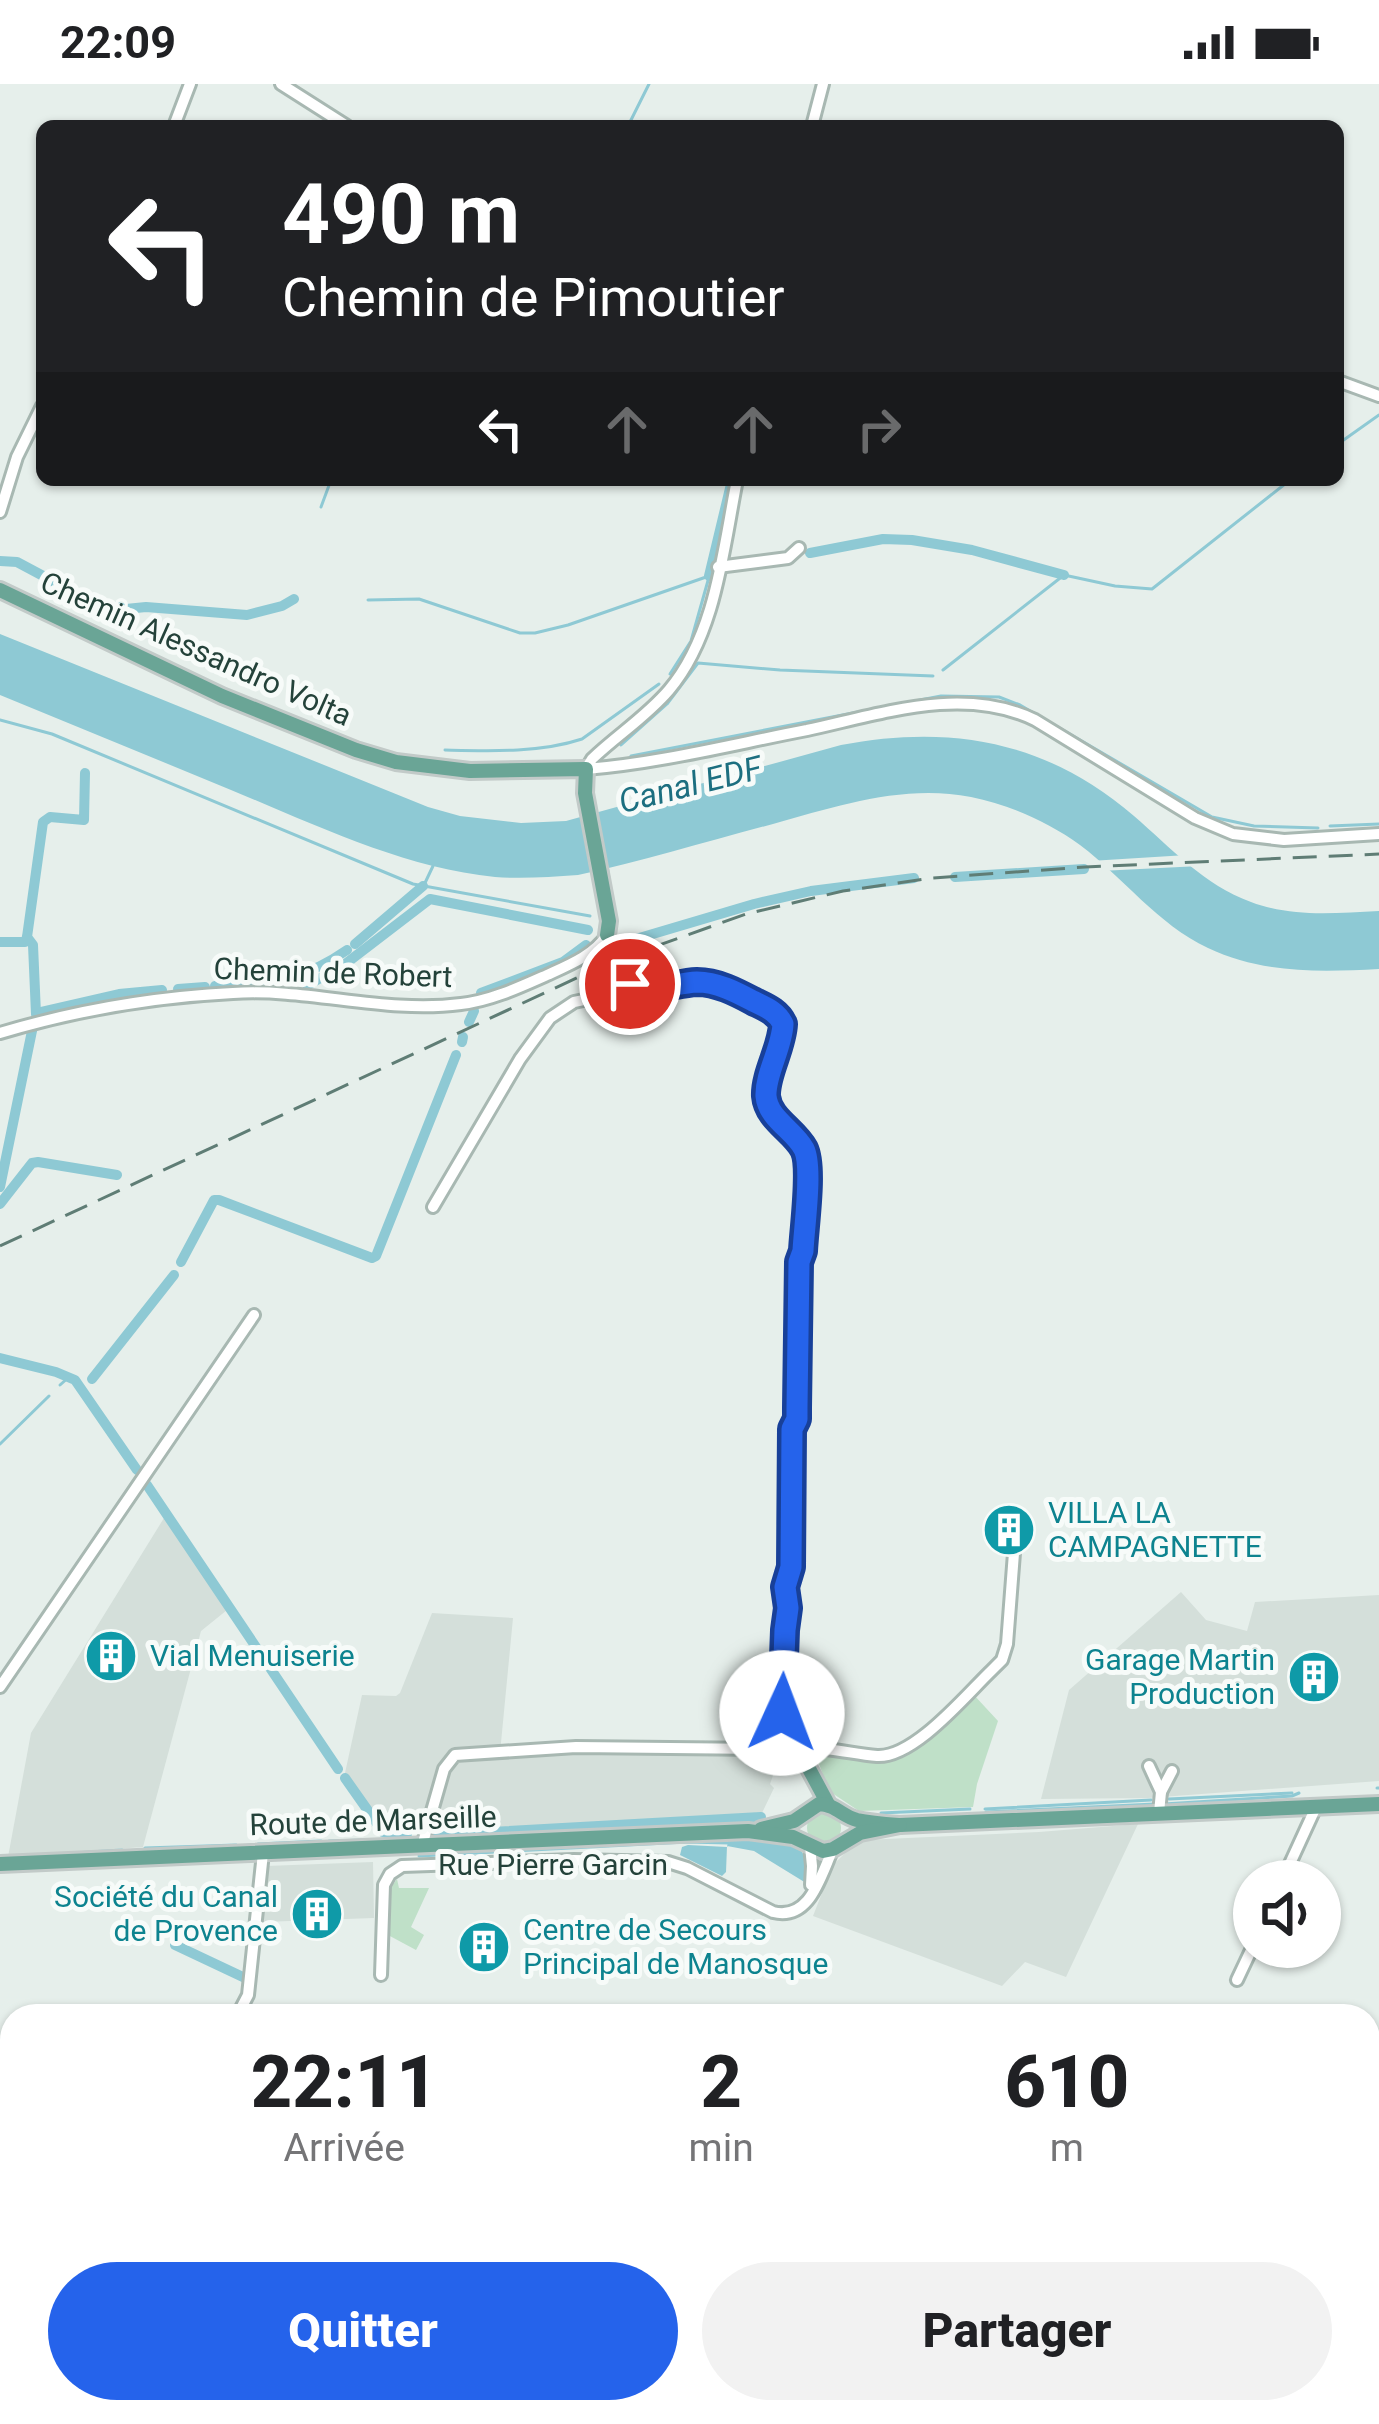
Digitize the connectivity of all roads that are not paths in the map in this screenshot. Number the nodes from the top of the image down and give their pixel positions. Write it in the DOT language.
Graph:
graph roads {
  1 [pos="190,84"];
  2 [pos="281,84"];
  3 [pos="823,84"];
  4 [pos="176,120"];
  5 [pos="338,120"];
  6 [pos="814,120"];
  7 [pos="1344,383"];
  8 [pos="1379,396"];
  9 [pos="36,418"];
  10 [pos="736,486"];
  11 [pos="0,512"];
  12 [pos="799,548"];
  13 [pos="718,568"];
  14 [pos="0,590"];
  15 [pos="609,744"];
  16 [pos="627,764"];
  17 [pos="586,769"];
  18 [pos="1379,834"];
  19 [pos="602,936"];
  20 [pos="630,984"];
  21 [pos="0,1033"];
  22 [pos="433,1207"];
  23 [pos="254,1315"];
  24 [pos="1015,1540"];
  25 [pos="0,1687"];
  26 [pos="800,1750"];
  27 [pos="1149,1766"];
  28 [pos="1172,1771"];
  29 [pos="1161,1792"];
  30 [pos="828,1804"];
  31 [pos="1379,1804"];
  32 [pos="1316,1807"];
  33 [pos="1159,1813"];
  34 [pos="805,1814"];
  35 [pos="844,1815"];
  36 [pos="900,1825"];
  37 [pos="748,1831"];
  38 [pos="807,1843"];
  39 [pos="838,1845"];
  40 [pos="422,1846"];
  41 [pos="263,1853"];
  42 [pos="1292,1860"];
  43 [pos="0,1864"];
  44 [pos="806,1903"];
  45 [pos="1243,1968"];
  46 [pos="381,1976"];
  47 [pos="1237,1980"];
  48 [pos="243,2004"];
  1 -- 4 [label="street"];
  2 -- 5 [label="street"];
  3 -- 6 [label="street"];
  7 -- 8 [label="street"];
  9 -- 11 [label="street"];
  10 -- 13 [label="street"];
  12 -- 13 [label="street"];
  13 -- 15 [label="street"];
  14 -- 17 [label="main road, Chemin Alessandro Volta"];
  15 -- 16 [label="street"];
  15 -- 17 [label="street"];
  16 -- 17 [label="street"];
  16 -- 18 [label="street"];
  17 -- 19 [label="main road"];
  19 -- 20 [label="main road"];
  19 -- 21 [label="street, Chemin de Robert"];
  20 -- 22 [label="street"];
  20 -- 26 [label="main road"];
  23 -- 25 [label="street"];
  24 -- 26 [label="street"];
  26 -- 30 [label="main road"];
  26 -- 34 [label="main road"];
  26 -- 40 [label="street"];
  27 -- 29 [label="street"];
  28 -- 29 [label="street"];
  29 -- 33 [label="street"];
  30 -- 34 [label="main road"];
  30 -- 35 [label="main road"];
  31 -- 32 [label="main road"];
  32 -- 33 [label="main road"];
  32 -- 42 [label="street"];
  33 -- 36 [label="main road"];
  34 -- 37 [label="main road, Route de Marseille"];
  34 -- 38 [label="main road"];
  35 -- 36 [label="main road"];
  35 -- 39 [label="main road"];
  36 -- 39 [label="main road"];
  37 -- 38 [label="main road, Route de Marseille"];
  37 -- 40 [label="main road, Route de Marseille"];
  38 -- 39 [label="main road"];
  38 -- 44 [label="street"];
  39 -- 44 [label="street"];
  40 -- 41 [label="main road, Route de Marseille"];
  41 -- 43 [label="main road, Route de Marseille"];
  41 -- 48 [label="street"];
  44 -- 46 [label="street, Rue Pierre Garcin"];
  45 -- 47 [label="street"];
}
